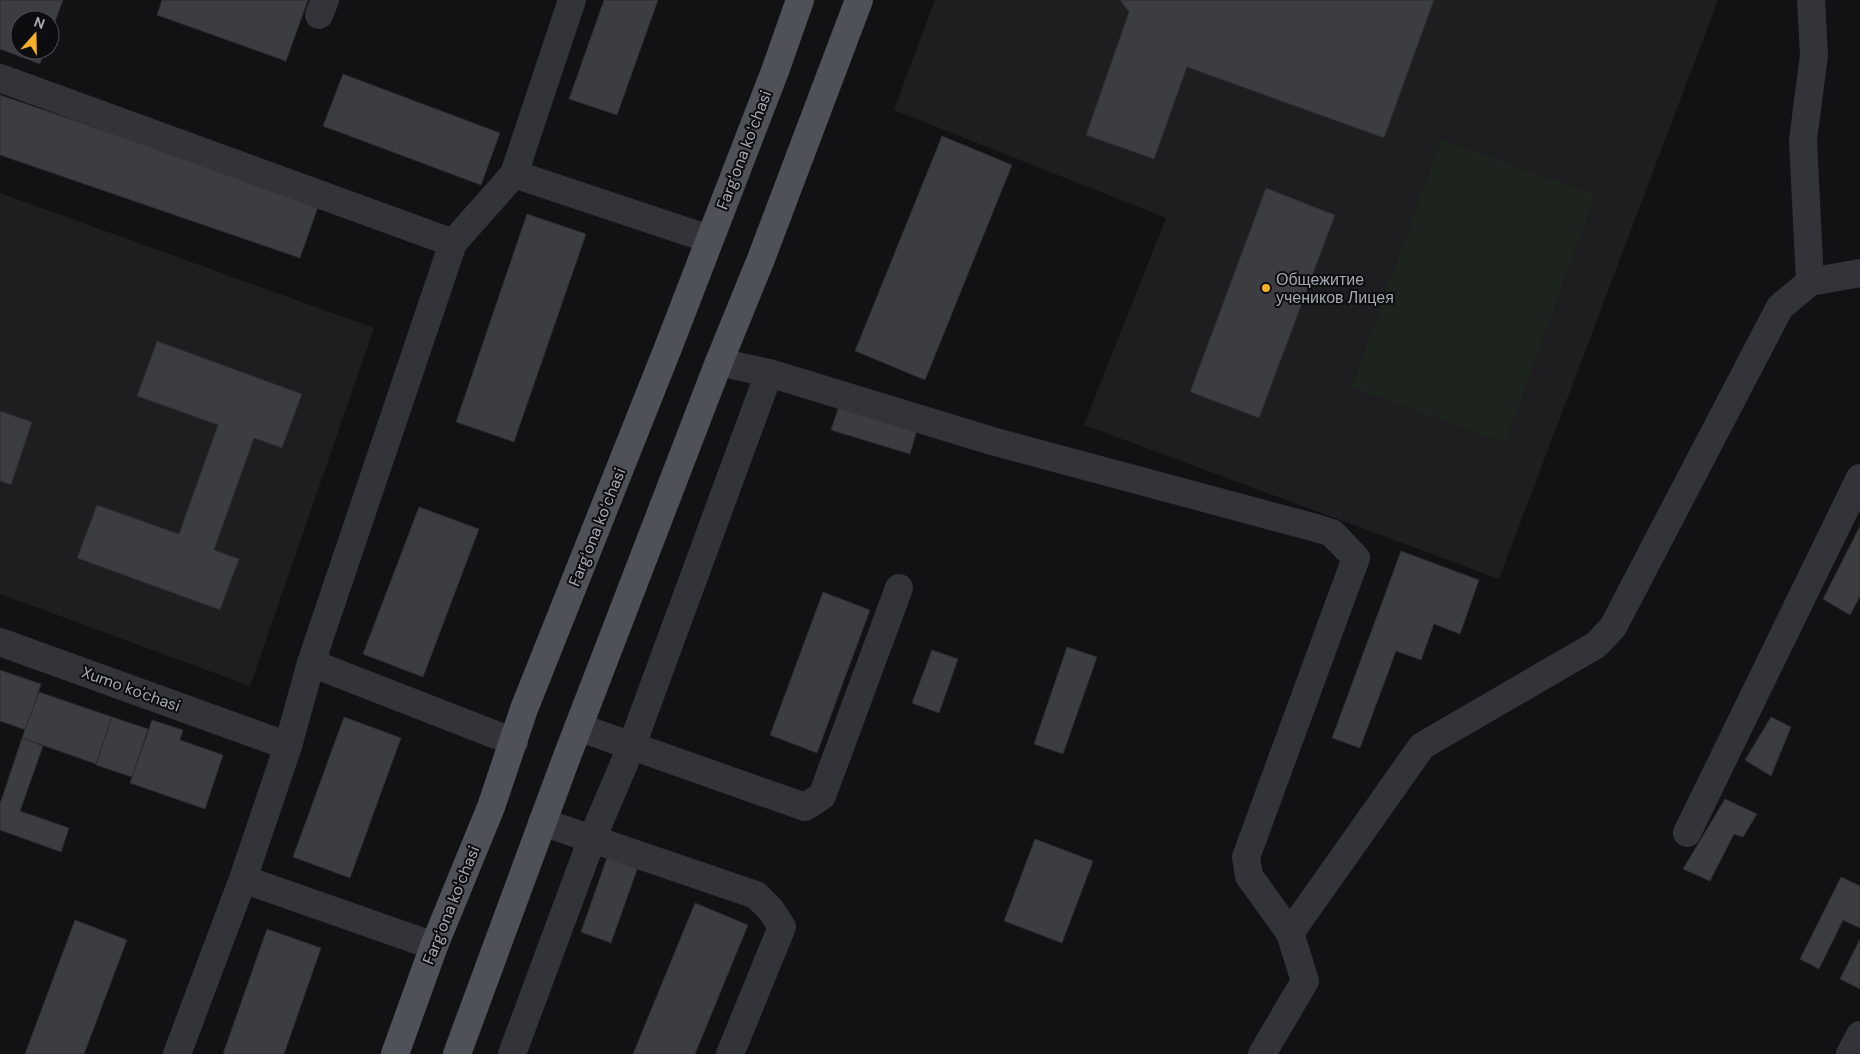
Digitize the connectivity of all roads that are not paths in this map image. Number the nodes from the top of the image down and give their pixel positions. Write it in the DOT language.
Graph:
graph roads {
  1 [pos="572,0"];
  2 [pos="800,0"];
  3 [pos="859,0"];
  4 [pos="1811,0"];
  5 [pos="0,78"];
  6 [pos="514,174"];
  7 [pos="709,239"];
  8 [pos="453,243"];
  9 [pos="1860,273"];
  10 [pos="1810,282"];
  11 [pos="719,362"];
  12 [pos="769,373"];
  13 [pos="1860,478"];
  14 [pos="899,588"];
  15 [pos="0,642"];
  16 [pos="310,663"];
  17 [pos="578,727"];
  18 [pos="514,742"];
  19 [pos="288,746"];
  20 [pos="632,746"];
  21 [pos="542,822"];
  22 [pos="1687,833"];
  23 [pos="592,839"];
  24 [pos="243,879"];
  25 [pos="1290,933"];
  26 [pos="434,946"];
  27 [pos="1860,1035"];
  28 [pos="177,1054"];
  29 [pos="395,1054"];
  30 [pos="457,1054"];
  31 [pos="512,1054"];
  32 [pos="730,1054"];
  33 [pos="1262,1054"];
  34 [pos="1850,1054"];
  1 -- 6 [label="street"];
  2 -- 7 [label="main road, Fargʻona koʻchasi"];
  3 -- 11 [label="main road"];
  4 -- 10 [label="street"];
  5 -- 8 [label="street"];
  6 -- 7 [label="street"];
  6 -- 8 [label="street"];
  7 -- 18 [label="main road, Fargʻona koʻchasi"];
  8 -- 16 [label="street"];
  9 -- 10 [label="street"];
  10 -- 25 [label="street"];
  11 -- 12 [label="street"];
  11 -- 17 [label="main road"];
  12 -- 20 [label="street"];
  12 -- 25 [label="street"];
  13 -- 22 [label="street"];
  14 -- 20 [label="street"];
  15 -- 19 [label="street, Xumo ko'chasi"];
  16 -- 18 [label="street"];
  16 -- 19 [label="street"];
  17 -- 20 [label="street"];
  17 -- 21 [label="main road"];
  18 -- 26 [label="main road, Fargʻona koʻchasi"];
  19 -- 24 [label="street"];
  20 -- 23 [label="street"];
  21 -- 23 [label="street"];
  21 -- 30 [label="main road"];
  23 -- 31 [label="street"];
  23 -- 32 [label="street"];
  24 -- 26 [label="street"];
  24 -- 28 [label="street"];
  25 -- 33 [label="street"];
  26 -- 29 [label="main road, Fargʻona koʻchasi"];
  27 -- 34 [label="street"];
}
